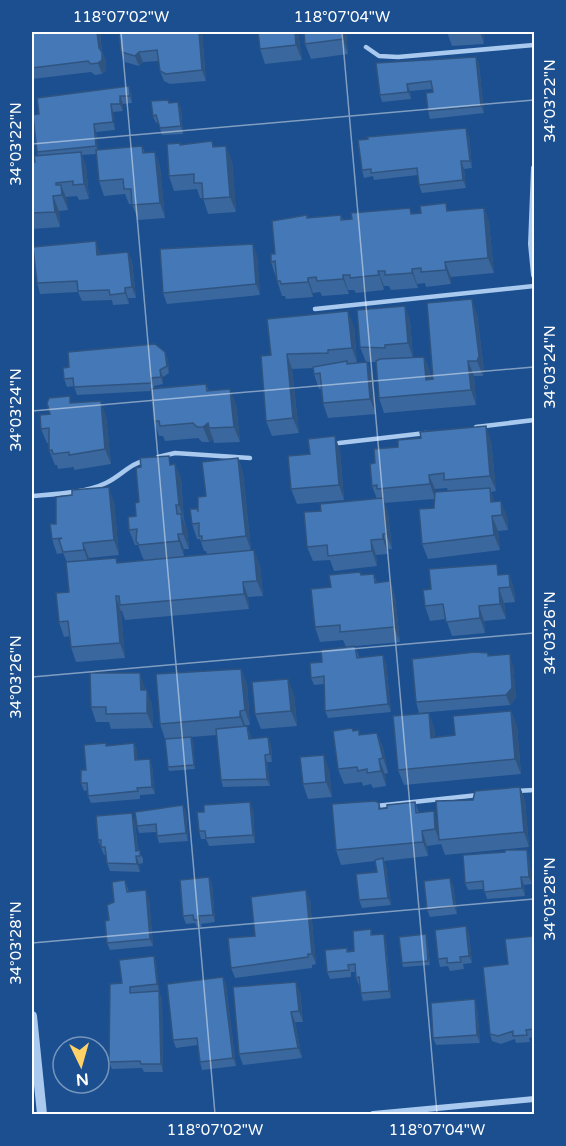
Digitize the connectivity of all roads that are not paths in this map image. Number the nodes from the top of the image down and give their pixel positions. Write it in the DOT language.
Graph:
graph roads {
  1 [pos="534,45"];
  2 [pos="366,47"];
  3 [pos="534,168"];
  4 [pos="534,275"];
  5 [pos="534,286"];
  6 [pos="315,309"];
  7 [pos="534,420"];
  8 [pos="465,428"];
  9 [pos="431,432"];
  10 [pos="339,443"];
  11 [pos="250,458"];
  12 [pos="32,496"];
  13 [pos="534,790"];
  14 [pos="512,792"];
  15 [pos="489,794"];
  16 [pos="376,806"];
  17 [pos="32,1016"];
  18 [pos="534,1099"];
  19 [pos="417,1112"];
  20 [pos="42,1114"];
  21 [pos="373,1114"];
  1 -- 2 [label="lane"];
  3 -- 4 [label="street"];
  5 -- 6 [label="lane"];
  7 -- 8 [label="lane"];
  9 -- 10 [label="lane"];
  11 -- 12 [label="lane"];
  13 -- 14 [label="lane"];
  15 -- 16 [label="lane"];
  17 -- 20 [label="street"];
  18 -- 19 [label="street"];
  19 -- 21 [label="street"];
}
